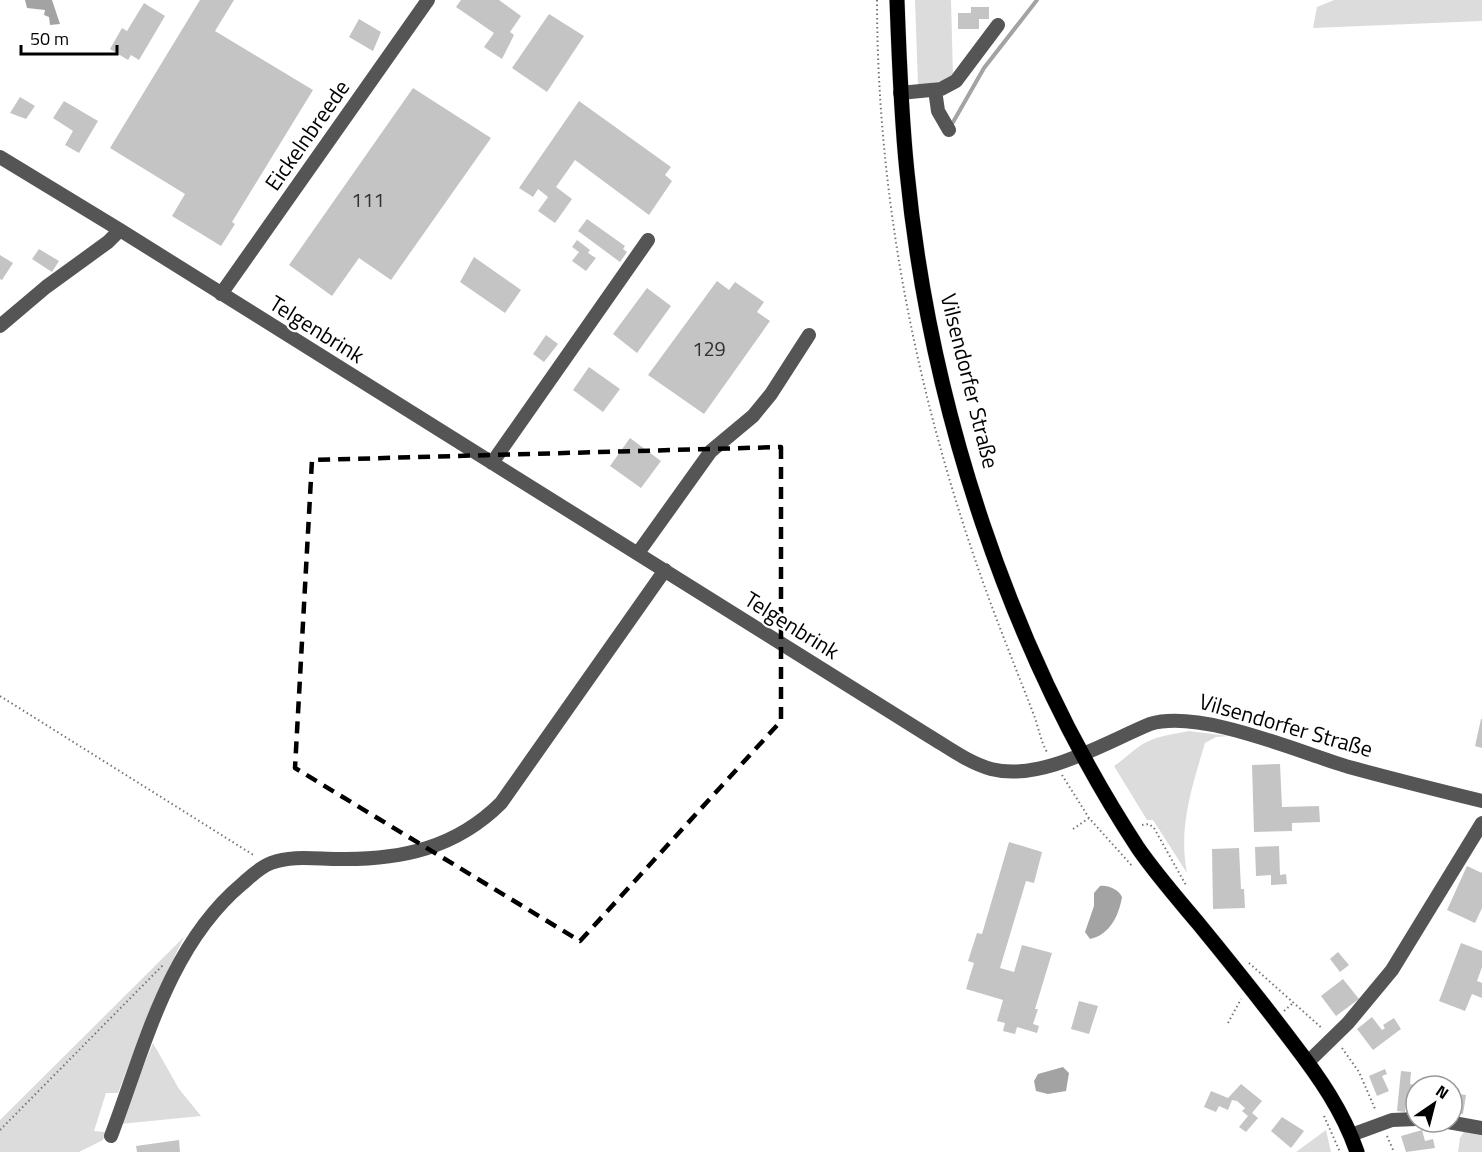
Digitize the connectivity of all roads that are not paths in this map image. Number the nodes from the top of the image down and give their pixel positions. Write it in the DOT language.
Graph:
graph roads {
  1 [pos="428,0"];
  2 [pos="897,0"];
  3 [pos="999,25"];
  4 [pos="935,90"];
  5 [pos="900,93"];
  6 [pos="949,129"];
  7 [pos="0,157"];
  8 [pos="120,230"];
  9 [pos="648,240"];
  10 [pos="221,294"];
  11 [pos="0,326"];
  12 [pos="808,335"];
  13 [pos="492,463"];
  14 [pos="638,554"];
  15 [pos="665,570"];
  16 [pos="1082,752"];
  17 [pos="1482,801"];
  18 [pos="1482,823"];
  19 [pos="1308,1062"];
  20 [pos="1404,1121"];
  21 [pos="1464,1125"];
  22 [pos="1482,1128"];
  23 [pos="1351,1135"];
  24 [pos="111,1136"];
  25 [pos="1357,1152"];
  1 -- 10 [label="street, Eickelnbreede"];
  2 -- 5 [label="main road, Vilsendorfer Straße"];
  3 -- 4 [label="street"];
  4 -- 5 [label="street"];
  4 -- 6 [label="street"];
  5 -- 16 [label="main road, Vilsendorfer Straße"];
  7 -- 8 [label="street, Telgenbrink"];
  8 -- 10 [label="street, Telgenbrink"];
  8 -- 11 [label="street"];
  9 -- 13 [label="street"];
  10 -- 13 [label="street, Telgenbrink"];
  12 -- 14 [label="street"];
  13 -- 14 [label="street, Telgenbrink"];
  14 -- 15 [label="street, Telgenbrink"];
  15 -- 16 [label="street, Telgenbrink"];
  15 -- 24 [label="street"];
  16 -- 17 [label="street, Vilsendorfer Straße"];
  16 -- 19 [label="main road, Vilsendorfer Straße"];
  18 -- 19 [label="street"];
  19 -- 23 [label="main road, Vilsendorfer Straße"];
  20 -- 23 [label="street"];
  21 -- 22 [label="street"];
  23 -- 25 [label="main road, Vilsendorfer Straße"];
}
